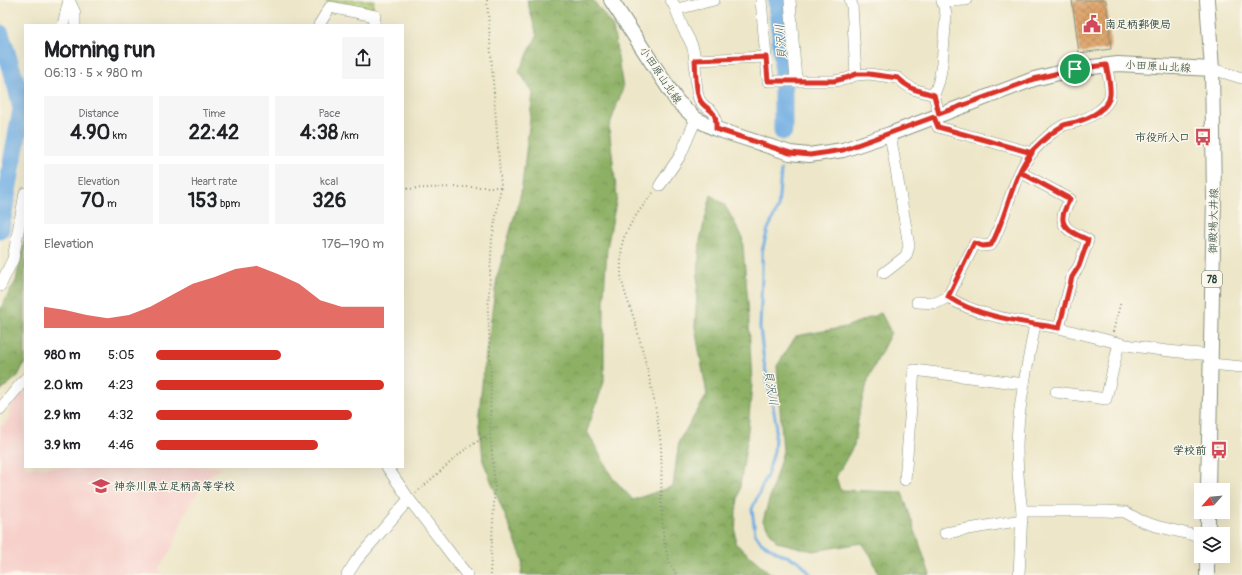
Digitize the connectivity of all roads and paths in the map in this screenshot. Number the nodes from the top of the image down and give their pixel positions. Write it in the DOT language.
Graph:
graph roads {
  1 [pos="69,0"];
  2 [pos="488,0"];
  3 [pos="611,0"];
  4 [pos="714,0"];
  5 [pos="761,0"];
  6 [pos="790,0"];
  7 [pos="850,0"];
  8 [pos="966,0"];
  9 [pos="1207,0"];
  10 [pos="942,1"];
  11 [pos="674,4"];
  12 [pos="63,24"];
  13 [pos="75,24"];
  14 [pos="320,24"];
  15 [pos="374,24"];
  16 [pos="766,57"];
  17 [pos="695,60"];
  18 [pos="1106,65"];
  19 [pos="1212,69"];
  20 [pos="856,74"];
  21 [pos="1242,78"];
  22 [pos="796,81"];
  23 [pos="934,95"];
  24 [pos="936,116"];
  25 [pos="696,118"];
  26 [pos="716,129"];
  27 [pos="890,134"];
  28 [pos="1032,153"];
  29 [pos="1020,172"];
  30 [pos="660,185"];
  31 [pos="501,187"];
  32 [pos="404,189"];
  33 [pos="24,198"];
  34 [pos="884,273"];
  35 [pos="0,286"];
  36 [pos="948,297"];
  37 [pos="1121,301"];
  38 [pos="917,302"];
  39 [pos="1035,324"];
  40 [pos="1059,328"];
  41 [pos="1115,342"];
  42 [pos="1211,360"];
  43 [pos="1242,367"];
  44 [pos="24,380"];
  45 [pos="1024,384"];
  46 [pos="1056,392"];
  47 [pos="0,410"];
  48 [pos="490,433"];
  49 [pos="388,468"];
  50 [pos="905,480"];
  51 [pos="1208,483"];
  52 [pos="409,499"];
  53 [pos="1022,516"];
  54 [pos="945,533"];
  55 [pos="1194,535"];
  56 [pos="1208,563"];
  57 [pos="347,575"];
  58 [pos="467,575"];
  59 [pos="490,575"];
  60 [pos="677,575"];
  61 [pos="1019,575"];
  62 [pos="1207,575"];
  1 -- 12 [label="street"];
  1 -- 13 [label="street"];
  2 -- 31 [label="path"];
  3 -- 25 [label="main road, 小田原山北線"];
  4 -- 11 [label="street"];
  5 -- 16 [label="street"];
  6 -- 22 [label="street"];
  7 -- 20 [label="street"];
  8 -- 10 [label="street"];
  9 -- 19 [label="main road, 御殿場大井線 / 78"];
  10 -- 23 [label="street"];
  11 -- 17 [label="street"];
  14 -- 15 [label="street"];
  16 -- 17 [label="street"];
  16 -- 22 [label="street"];
  17 -- 26 [label="street"];
  18 -- 19 [label="main road, 小田原山北線"];
  18 -- 24 [label="main road, 小田原山北線"];
  18 -- 28 [label="street"];
  19 -- 21 [label="street"];
  19 -- 42 [label="main road, 御殿場大井線 / 78"];
  20 -- 22 [label="street"];
  20 -- 23 [label="street"];
  23 -- 24 [label="street"];
  24 -- 27 [label="main road, 小田原山北線"];
  24 -- 28 [label="street"];
  25 -- 26 [label="main road, 小田原山北線"];
  25 -- 30 [label="street"];
  26 -- 27 [label="main road, 小田原山北線"];
  27 -- 34 [label="street"];
  28 -- 29 [label="street"];
  29 -- 36 [label="street"];
  29 -- 40 [label="street"];
  30 -- 60 [label="path"];
  31 -- 32 [label="path"];
  31 -- 48 [label="path"];
  33 -- 35 [label="street"];
  36 -- 38 [label="street"];
  36 -- 39 [label="street"];
  37 -- 41 [label="path"];
  39 -- 40 [label="street"];
  39 -- 45 [label="street"];
  40 -- 41 [label="street"];
  41 -- 42 [label="street"];
  41 -- 46 [label="street"];
  42 -- 43 [label="street"];
  42 -- 51 [label="main road, 御殿場大井線 / 78"];
  44 -- 47 [label="street"];
  45 -- 50 [label="street"];
  45 -- 53 [label="street"];
  48 -- 52 [label="path"];
  48 -- 59 [label="path"];
  49 -- 52 [label="street"];
  52 -- 57 [label="street"];
  52 -- 58 [label="street"];
  53 -- 54 [label="street"];
  53 -- 55 [label="street"];
  53 -- 61 [label="street"];
  56 -- 62 [label="main road"];
}
